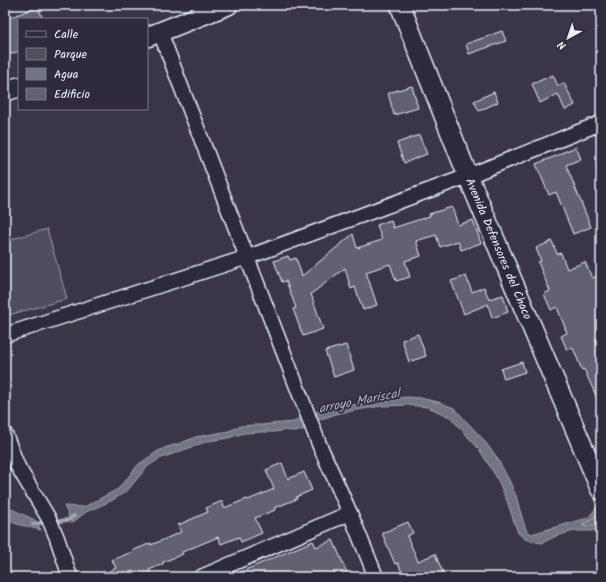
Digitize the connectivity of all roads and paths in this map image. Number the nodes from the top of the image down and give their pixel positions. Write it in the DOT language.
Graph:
graph roads {
  1 [pos="228,5"];
  2 [pos="400,5"];
  3 [pos="153,34"];
  4 [pos="18,87"];
  5 [pos="5,91"];
  6 [pos="601,123"];
  7 [pos="468,176"];
  8 [pos="248,258"];
  9 [pos="5,335"];
  10 [pos="5,434"];
  11 [pos="596,465"];
  12 [pos="600,489"];
  13 [pos="350,514"];
  14 [pos="70,577"];
  15 [pos="201,577"];
  16 [pos="376,577"];
  1 -- 3 [label="main road"];
  2 -- 7 [label="main road, Avenida Defensores del Chaco"];
  3 -- 8 [label="street"];
  4 -- 5 [label="main road"];
  6 -- 7 [label="street"];
  7 -- 8 [label="street"];
  7 -- 11 [label="main road, Avenida Defensores del Chaco"];
  8 -- 9 [label="street"];
  8 -- 13 [label="street"];
  10 -- 14 [label="street"];
  11 -- 12 [label="main road, Avenida Defensores del Chaco"];
  13 -- 15 [label="street"];
  13 -- 16 [label="street"];
}
